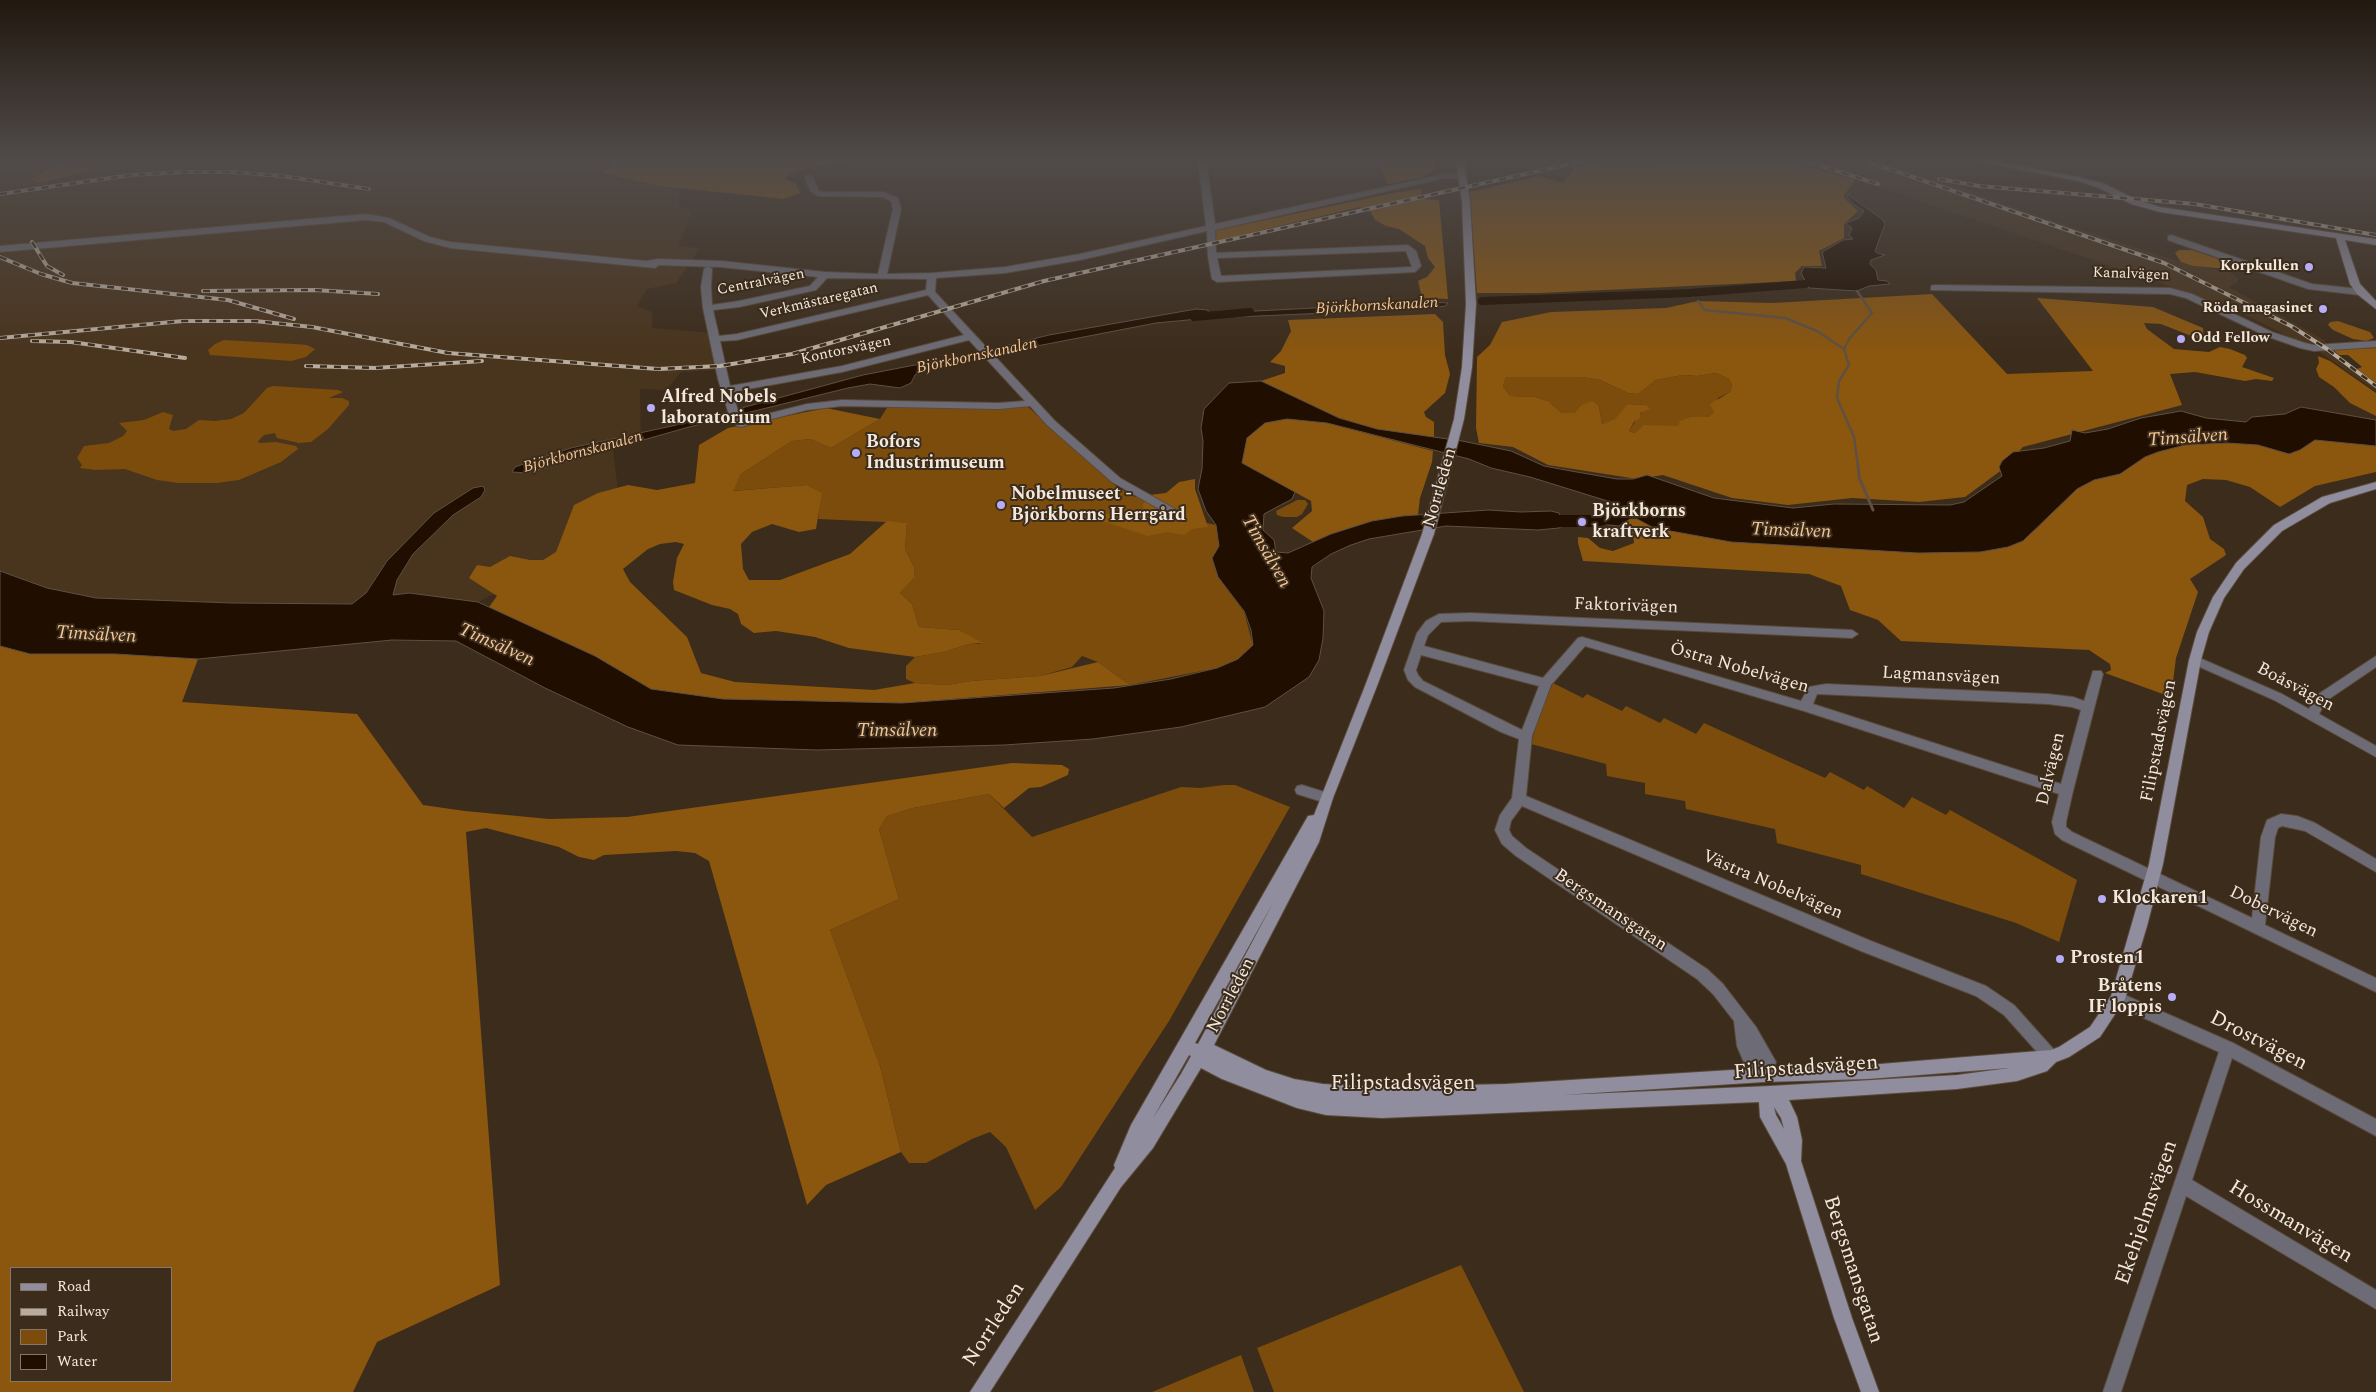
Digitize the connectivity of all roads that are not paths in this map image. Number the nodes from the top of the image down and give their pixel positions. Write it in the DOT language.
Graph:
graph roads {
  1 [pos="275,225"];
  2 [pos="397,225"];
  3 [pos="894,225"];
  4 [pos="1211,225"];
  5 [pos="1225,225"];
  6 [pos="1467,225"];
  7 [pos="2269,225"];
  8 [pos="1211,228"];
  9 [pos="2340,236"];
  10 [pos="2171,238"];
  11 [pos="2376,242"];
  12 [pos="0,249"];
  13 [pos="1212,256"];
  14 [pos="688,266"];
  15 [pos="708,270"];
  16 [pos="777,270"];
  17 [pos="825,275"];
  18 [pos="932,276"];
  19 [pos="882,277"];
  20 [pos="1934,288"];
  21 [pos="930,292"];
  22 [pos="2360,292"];
  23 [pos="2376,306"];
  24 [pos="708,308"];
  25 [pos="971,336"];
  26 [pos="716,339"];
  27 [pos="2376,344"];
  28 [pos="727,390"];
  29 [pos="1033,403"];
  30 [pos="2376,486"];
  31 [pos="1173,513"];
  32 [pos="1581,623"];
  33 [pos="1852,634"];
  34 [pos="1582,641"];
  35 [pos="1417,649"];
  36 [pos="2195,660"];
  37 [pos="2376,661"];
  38 [pos="2096,674"];
  39 [pos="1546,683"];
  40 [pos="1806,706"];
  41 [pos="2086,707"];
  42 [pos="2312,715"];
  43 [pos="1526,736"];
  44 [pos="2376,752"];
  45 [pos="1302,790"];
  46 [pos="2066,790"];
  47 [pos="1326,798"];
  48 [pos="1519,798"];
  49 [pos="2376,866"];
  50 [pos="2152,876"];
  51 [pos="2258,927"];
  52 [pos="2376,985"];
  53 [pos="2118,999"];
  54 [pos="1186,1046"];
  55 [pos="2228,1048"];
  56 [pos="1202,1053"];
  57 [pos="2051,1057"];
  58 [pos="1764,1075"];
  59 [pos="1770,1094"];
  60 [pos="2376,1128"];
  61 [pos="1115,1181"];
  62 [pos="2182,1184"];
  63 [pos="2376,1300"];
  64 [pos="979,1392"];
  65 [pos="1870,1392"];
  66 [pos="2112,1392"];
  1 -- 12 [label="street"];
  2 -- 14 [label="street"];
  3 -- 19 [label="street"];
  4 -- 8 [label="street"];
  5 -- 8 [label="street"];
  6 -- 47 [label="street, Norrleden"];
  7 -- 9 [label="street"];
  8 -- 13 [label="street"];
  8 -- 18 [label="street"];
  9 -- 11 [label="street"];
  9 -- 22 [label="street"];
  10 -- 22 [label="street"];
  13 -- 13 [label="street"];
  14 -- 15 [label="street"];
  14 -- 16 [label="street"];
  15 -- 16 [label="street"];
  15 -- 24 [label="street"];
  16 -- 17 [label="street, Centralvägen"];
  17 -- 19 [label="street"];
  17 -- 24 [label="street, Centralvägen"];
  18 -- 19 [label="street"];
  18 -- 21 [label="street"];
  20 -- 27 [label="street, Kanalvägen"];
  21 -- 25 [label="street"];
  21 -- 26 [label="street, Verkmästaregatan"];
  22 -- 23 [label="street"];
  24 -- 26 [label="street"];
  25 -- 28 [label="street, Kontorsvägen"];
  25 -- 29 [label="street"];
  26 -- 28 [label="street"];
  28 -- 29 [label="street"];
  29 -- 31 [label="street"];
  30 -- 36 [label="street, Filipstadsvägen"];
  32 -- 33 [label="street, Faktorivägen"];
  32 -- 34 [label="street"];
  32 -- 35 [label="street, Faktorivägen"];
  34 -- 39 [label="street"];
  34 -- 40 [label="street, Östra Nobelvägen"];
  35 -- 39 [label="street"];
  35 -- 43 [label="street"];
  36 -- 42 [label="street, Boåsvägen"];
  36 -- 50 [label="street, Filipstadsvägen"];
  37 -- 42 [label="street"];
  38 -- 41 [label="street, Dalvägen"];
  39 -- 43 [label="street"];
  40 -- 41 [label="street, Lagmansvägen"];
  40 -- 46 [label="street, Östra Nobelvägen"];
  41 -- 46 [label="street, Dalvägen"];
  42 -- 44 [label="street, Boåsvägen"];
  43 -- 48 [label="street"];
  45 -- 47 [label="street"];
  46 -- 50 [label="street, Dalvägen"];
  47 -- 54 [label="street, Norrleden"];
  47 -- 56 [label="street, Norrleden"];
  48 -- 57 [label="street, Västra Nobelvägen"];
  48 -- 58 [label="street, Bergsmansgatan"];
  49 -- 51 [label="street"];
  50 -- 51 [label="street, Dobervägen"];
  50 -- 53 [label="street, Filipstadsvägen"];
  51 -- 52 [label="street, Dobervägen"];
  53 -- 55 [label="street, Drostvägen"];
  53 -- 57 [label="street, Filipstadsvägen"];
  54 -- 56 [label="street"];
  54 -- 61 [label="street, Norrleden"];
  55 -- 60 [label="street, Drostvägen"];
  55 -- 62 [label="street, Ekehjelmsvägen"];
  56 -- 58 [label="street, Filipstadsvägen"];
  56 -- 59 [label="street, Filipstadsvägen"];
  56 -- 61 [label="street, Norrleden"];
  57 -- 58 [label="street, Filipstadsvägen"];
  57 -- 59 [label="street, Filipstadsvägen"];
  58 -- 59 [label="street"];
  59 -- 65 [label="street, Bergsmansgatan"];
  61 -- 64 [label="street, Norrleden"];
  62 -- 63 [label="street, Hossmanvägen"];
  62 -- 66 [label="street, Ekehjelmsvägen"];
}
